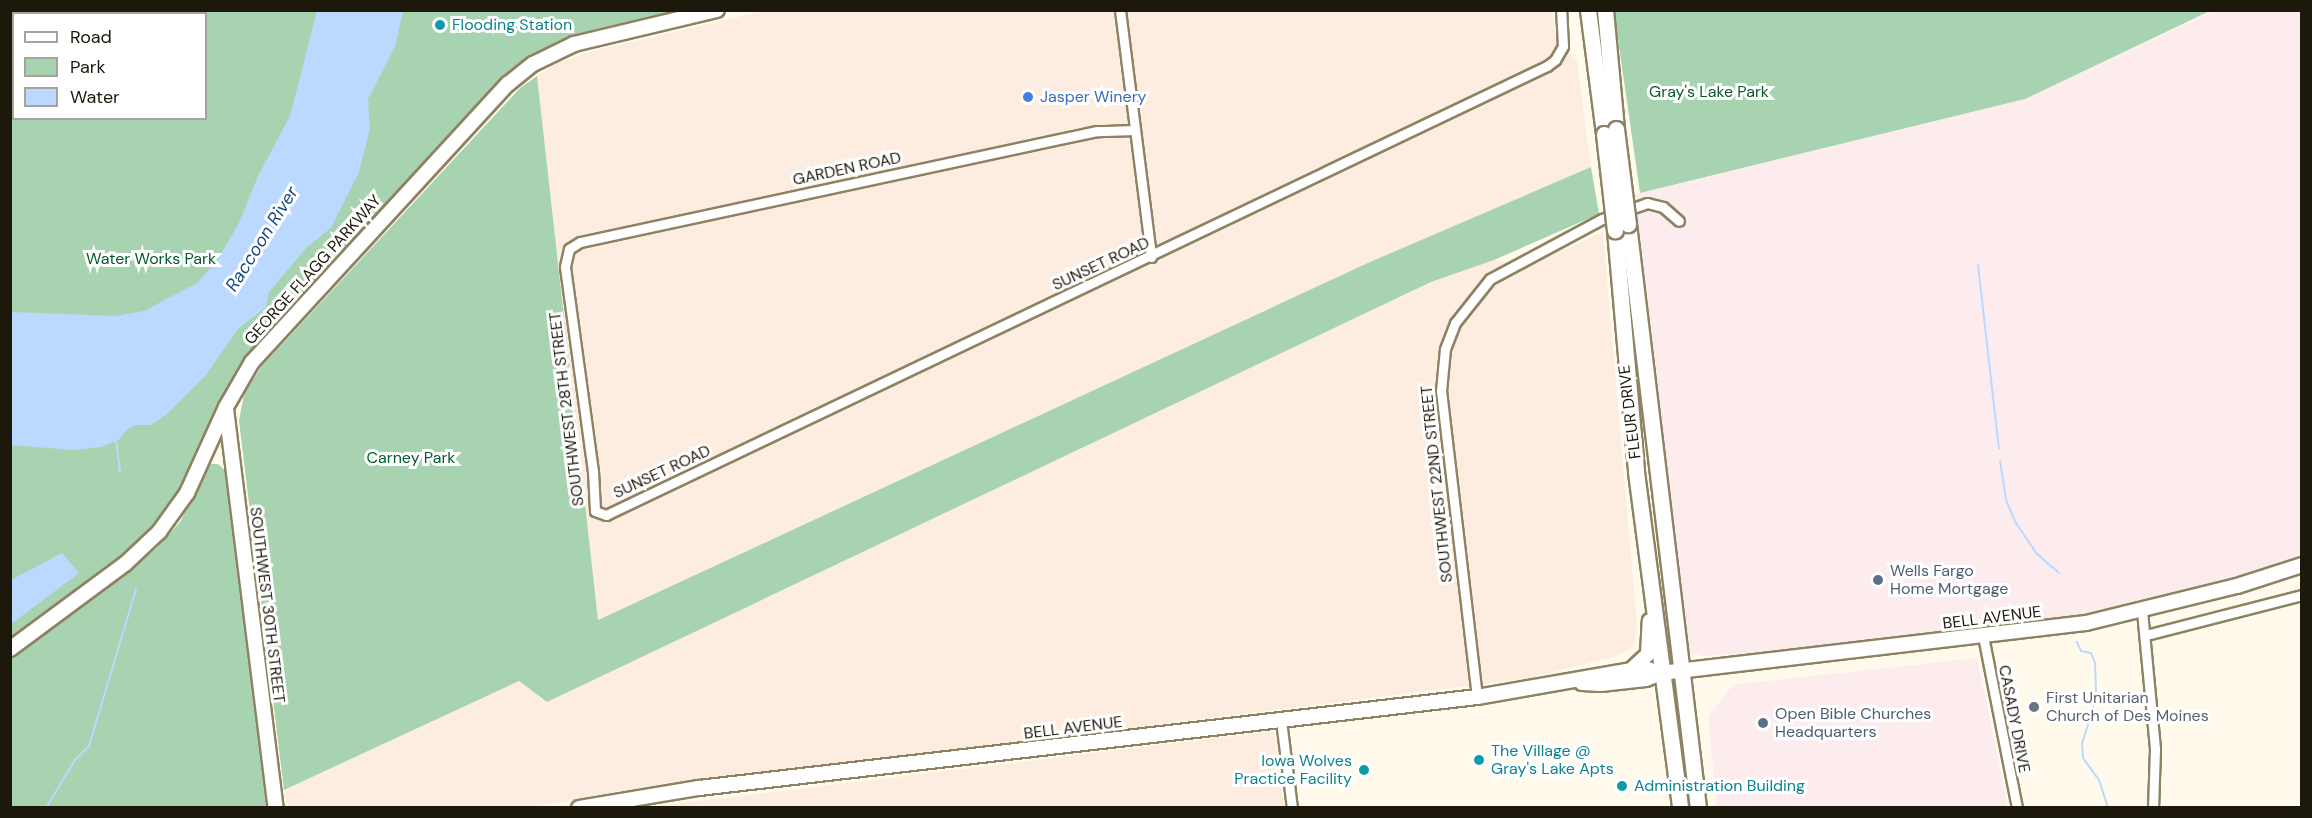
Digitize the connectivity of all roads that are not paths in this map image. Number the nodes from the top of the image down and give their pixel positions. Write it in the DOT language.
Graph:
graph roads {
  1 [pos="717,10"];
  2 [pos="1120,10"];
  3 [pos="1561,10"];
  4 [pos="1588,10"];
  5 [pos="1605,10"];
  6 [pos="1135,130"];
  7 [pos="1610,131"];
  8 [pos="1679,221"];
  9 [pos="1622,227"];
  10 [pos="569,249"];
  11 [pos="1151,257"];
  12 [pos="226,407"];
  13 [pos="611,513"];
  14 [pos="2301,565"];
  15 [pos="1651,595"];
  16 [pos="2301,595"];
  17 [pos="2142,611"];
  18 [pos="2146,635"];
  19 [pos="1983,636"];
  20 [pos="10,649"];
  21 [pos="1632,670"];
  22 [pos="1680,671"];
  23 [pos="1660,673"];
  24 [pos="1571,682"];
  25 [pos="1477,697"];
  26 [pos="1281,720"];
  27 [pos="276,807"];
  28 [pos="579,807"];
  29 [pos="1292,807"];
  30 [pos="1680,807"];
  31 [pos="1698,807"];
  32 [pos="2017,807"];
  33 [pos="2152,807"];
  1 -- 12 [label="street, GEORGE FLAGG PARKWAY"];
  2 -- 6 [label="street"];
  3 -- 11 [label="street, SUNSET ROAD"];
  4 -- 7 [label="main road, FLEUR DRIVE"];
  5 -- 7 [label="main road, FLEUR DRIVE"];
  6 -- 10 [label="street, GARDEN ROAD"];
  6 -- 11 [label="street"];
  7 -- 9 [label="main road, FLEUR DRIVE, bridge"];
  8 -- 25 [label="street, SOUTHWEST 22ND STREET"];
  9 -- 15 [label="main road, FLEUR DRIVE"];
  9 -- 22 [label="main road, FLEUR DRIVE"];
  10 -- 13 [label="street, SOUTHWEST 28TH STREET"];
  11 -- 13 [label="street, SUNSET ROAD"];
  12 -- 20 [label="street, GEORGE FLAGG PARKWAY"];
  12 -- 27 [label="street, SOUTHWEST 30TH STREET"];
  14 -- 17 [label="street, BELL AVENUE"];
  15 -- 21 [label="street"];
  15 -- 23 [label="main road, FLEUR DRIVE"];
  16 -- 18 [label="street"];
  17 -- 18 [label="street"];
  17 -- 19 [label="street, BELL AVENUE"];
  18 -- 33 [label="street"];
  19 -- 22 [label="street, BELL AVENUE"];
  19 -- 32 [label="street, CASADY DRIVE"];
  21 -- 23 [label="street, BELL AVENUE"];
  21 -- 24 [label="street, BELL AVENUE"];
  22 -- 23 [label="street, BELL AVENUE"];
  22 -- 31 [label="main road, FLEUR DRIVE"];
  23 -- 24 [label="street, BELL AVENUE"];
  23 -- 30 [label="main road, FLEUR DRIVE"];
  24 -- 25 [label="street, BELL AVENUE"];
  25 -- 26 [label="street, BELL AVENUE"];
  26 -- 28 [label="street, BELL AVENUE"];
  26 -- 29 [label="street"];
}
